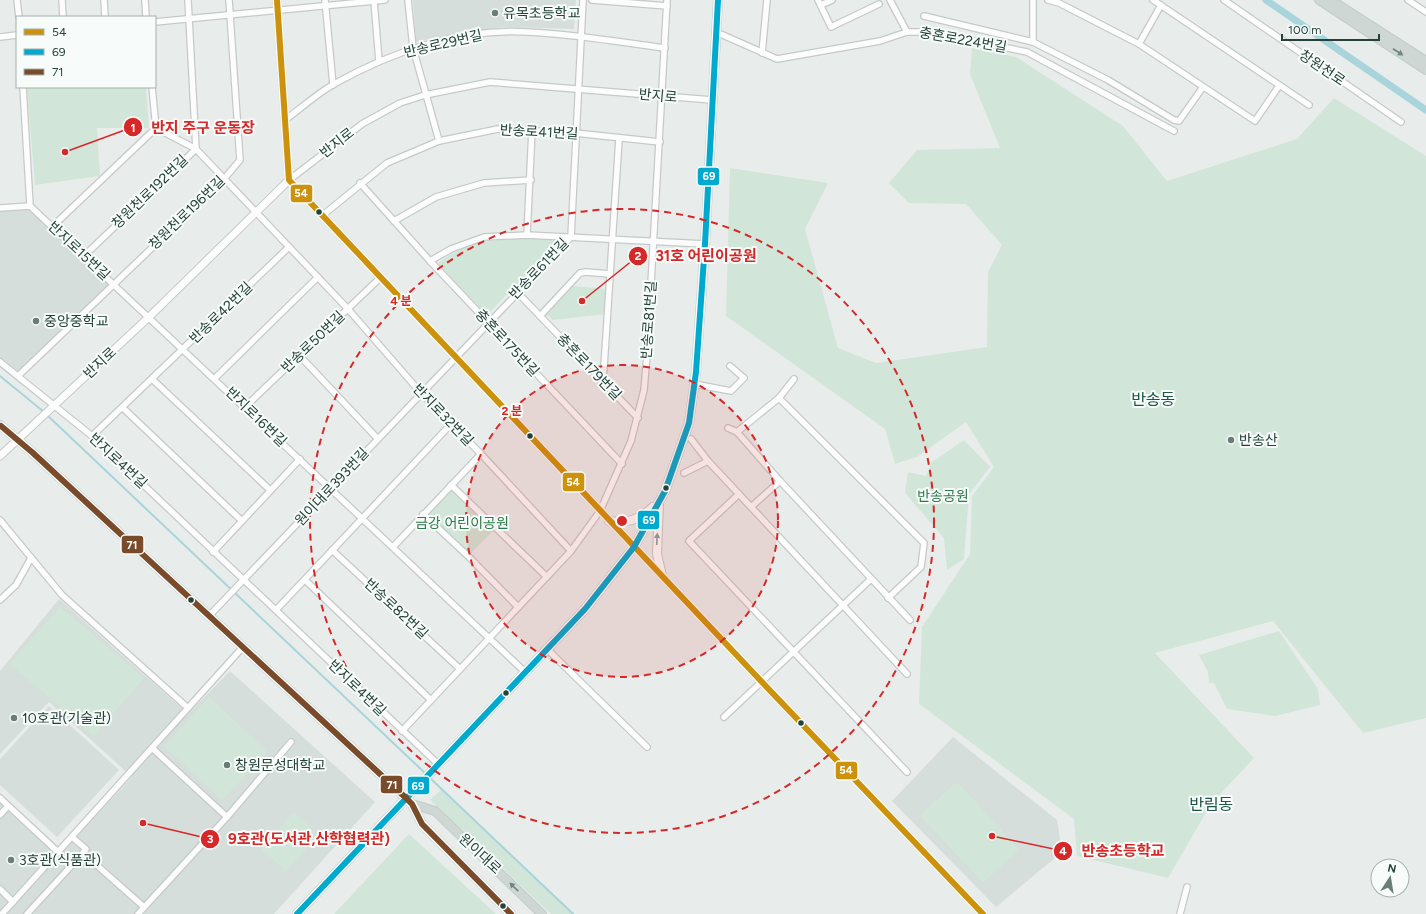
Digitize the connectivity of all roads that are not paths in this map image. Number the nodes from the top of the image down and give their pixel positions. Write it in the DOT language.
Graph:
graph roads {
  1 [pos="18,0"];
  2 [pos="62,0"];
  3 [pos="104,0"];
  4 [pos="145,0"];
  5 [pos="188,0"];
  6 [pos="229,0"];
  7 [pos="277,0"];
  8 [pos="385,0"];
  9 [pos="408,0"];
  10 [pos="583,0"];
  11 [pos="592,0"];
  12 [pos="718,0"];
  13 [pos="767,0"];
  14 [pos="832,0"];
  15 [pos="890,0"];
  16 [pos="1033,0"];
  17 [pos="1048,0"];
  18 [pos="1154,0"];
  19 [pos="1224,0"];
  20 [pos="1318,0"];
  21 [pos="1331,0"];
  22 [pos="1408,0"];
  23 [pos="367,1"];
  24 [pos="374,1"];
  25 [pos="1059,1"];
  26 [pos="626,2"];
  27 [pos="325,3"];
  28 [pos="667,3"];
  29 [pos="820,3"];
  30 [pos="879,4"];
  31 [pos="1161,5"];
  32 [pos="278,10"];
  33 [pos="1426,12"];
  34 [pos="230,15"];
  35 [pos="19,16"];
  36 [pos="63,16"];
  37 [pos="106,16"];
  38 [pos="146,16"];
  39 [pos="924,16"];
  40 [pos="189,18"];
  41 [pos="156,22"];
  42 [pos="716,32"];
  43 [pos="907,32"];
  44 [pos="16,35"];
  45 [pos="0,37"];
  46 [pos="581,38"];
  47 [pos="1033,42"];
  48 [pos="1139,44"];
  49 [pos="413,48"];
  50 [pos="665,48"];
  51 [pos="762,53"];
  52 [pos="378,61"];
  53 [pos="1426,61"];
  54 [pos="1426,70"];
  55 [pos="333,85"];
  56 [pos="1279,86"];
  57 [pos="1203,87"];
  58 [pos="23,88"];
  59 [pos="152,88"];
  60 [pos="578,89"];
  61 [pos="425,95"];
  62 [pos="663,96"];
  63 [pos="712,100"];
  64 [pos="1309,104"];
  65 [pos="285,120"];
  66 [pos="1401,122"];
  67 [pos="156,128"];
  68 [pos="532,130"];
  69 [pos="1174,131"];
  70 [pos="575,133"];
  71 [pos="619,139"];
  72 [pos="439,141"];
  73 [pos="660,142"];
  74 [pos="196,149"];
  75 [pos="224,179"];
  76 [pos="289,180"];
  77 [pos="531,180"];
  78 [pos="360,183"];
  79 [pos="30,206"];
  80 [pos="0,208"];
  81 [pos="256,212"];
  82 [pos="323,215"];
  83 [pos="394,221"];
  84 [pos="53,226"];
  85 [pos="527,234"];
  86 [pos="571,237"];
  87 [pos="612,239"];
  88 [pos="654,241"];
  89 [pos="705,244"];
  90 [pos="289,247"];
  91 [pos="84,256"];
  92 [pos="430,261"];
  93 [pos="610,274"];
  94 [pos="318,277"];
  95 [pos="381,277"];
  96 [pos="113,284"];
  97 [pos="517,292"];
  98 [pos="348,309"];
  99 [pos="540,316"];
  100 [pos="149,317"];
  101 [pos="488,323"];
  102 [pos="183,349"];
  103 [pos="300,356"];
  104 [pos="455,357"];
  105 [pos="0,362"];
  106 [pos="730,366"];
  107 [pos="18,376"];
  108 [pos="214,378"];
  109 [pos="794,378"];
  110 [pos="152,379"];
  111 [pos="603,382"];
  112 [pos="694,384"];
  113 [pos="421,393"];
  114 [pos="779,398"];
  115 [pos="54,407"];
  116 [pos="245,407"];
  117 [pos="123,408"];
  118 [pos="638,418"];
  119 [pos="452,423"];
  120 [pos="0,425"];
  121 [pos="728,428"];
  122 [pos="737,432"];
  123 [pos="92,436"];
  124 [pos="377,438"];
  125 [pos="691,439"];
  126 [pos="18,440"];
  127 [pos="481,454"];
  128 [pos="0,456"];
  129 [pos="300,460"];
  130 [pos="708,461"];
  131 [pos="622,464"];
  132 [pos="684,473"];
  133 [pos="780,481"];
  134 [pos="451,485"];
  135 [pos="331,489"];
  136 [pos="270,490"];
  137 [pos="739,494"];
  138 [pos="660,501"];
  139 [pos="751,507"];
  140 [pos="600,511"];
  141 [pos="423,514"];
  142 [pos="362,518"];
  143 [pos="0,520"];
  144 [pos="609,520"];
  145 [pos="242,521"];
  146 [pos="393,547"];
  147 [pos="634,547"];
  148 [pos="332,550"];
  149 [pos="571,550"];
  150 [pos="214,552"];
  151 [pos="31,558"];
  152 [pos="662,576"];
  153 [pos="547,577"];
  154 [pos="871,579"];
  155 [pos="305,580"];
  156 [pos="245,581"];
  157 [pos="888,598"];
  158 [pos="0,600"];
  159 [pos="843,605"];
  160 [pos="518,607"];
  161 [pos="276,610"];
  162 [pos="209,616"];
  163 [pos="910,620"];
  164 [pos="489,639"];
  165 [pos="243,647"];
  166 [pos="547,649"];
  167 [pos="793,652"];
  168 [pos="460,669"];
  169 [pos="524,671"];
  170 [pos="908,674"];
  171 [pos="761,681"];
  172 [pos="431,700"];
  173 [pos="188,708"];
  174 [pos="724,717"];
  175 [pos="402,731"];
  176 [pos="291,742"];
  177 [pos="647,747"];
  178 [pos="152,748"];
  179 [pos="436,765"];
  180 [pos="906,772"];
  181 [pos="0,798"];
  182 [pos="406,798"];
  183 [pos="412,804"];
  184 [pos="8,806"];
  185 [pos="0,815"];
  186 [pos="227,817"];
  187 [pos="72,837"];
  188 [pos="58,852"];
  189 [pos="83,853"];
  190 [pos="1187,887"];
  191 [pos="0,889"];
  192 [pos="13,902"];
  193 [pos="144,907"];
  194 [pos="2,914"];
  195 [pos="27,914"];
  196 [pos="138,914"];
  197 [pos="297,914"];
  198 [pos="511,914"];
  199 [pos="542,914"];
  200 [pos="984,914"];
  201 [pos="1180,914"];
  1 -- 35 [label="street"];
  2 -- 36 [label="street"];
  3 -- 37 [label="street"];
  4 -- 38 [label="street"];
  5 -- 40 [label="street, 창원천로192번길"];
  6 -- 34 [label="street, 창원천로196번길"];
  7 -- 32 [label="street"];
  8 -- 24 [label="street"];
  9 -- 49 [label="street"];
  10 -- 46 [label="street, 반송로61번길"];
  11 -- 26 [label="street"];
  12 -- 42 [label="main road"];
  13 -- 51 [label="street"];
  14 -- 29 [label="street"];
  15 -- 43 [label="street"];
  16 -- 47 [label="street"];
  17 -- 25 [label="street"];
  18 -- 31 [label="street"];
  19 -- 66 [label="street, 창원천로"];
  20 -- 54 [label="main road, one-way"];
  21 -- 53 [label="main road"];
  22 -- 33 [label="street"];
  23 -- 24 [label="street"];
  23 -- 27 [label="street"];
  24 -- 52 [label="street"];
  25 -- 48 [label="street"];
  26 -- 28 [label="street"];
  27 -- 32 [label="street"];
  27 -- 55 [label="street"];
  28 -- 50 [label="street, 반송로81번길"];
  29 -- 30 [label="street"];
  31 -- 48 [label="street"];
  31 -- 56 [label="street"];
  32 -- 34 [label="street"];
  32 -- 65 [label="street"];
  34 -- 40 [label="street"];
  34 -- 75 [label="street, 창원천로196번길"];
  39 -- 47 [label="street"];
  40 -- 41 [label="street"];
  40 -- 74 [label="street, 창원천로192번길"];
  42 -- 51 [label="street, 충혼로224번길"];
  42 -- 63 [label="main road"];
  43 -- 51 [label="street, 충혼로224번길"];
  43 -- 69 [label="street, 충혼로224번길"];
  44 -- 45 [label="street"];
  46 -- 49 [label="street, 반송로29번길"];
  46 -- 50 [label="street, 반송로29번길"];
  46 -- 60 [label="street, 반송로61번길"];
  47 -- 57 [label="street"];
  48 -- 57 [label="street"];
  49 -- 52 [label="street, 반송로29번길"];
  49 -- 61 [label="street"];
  50 -- 62 [label="street, 반송로81번길"];
  52 -- 55 [label="street, 반송로29번길"];
  55 -- 65 [label="street, 반송로29번길"];
  56 -- 57 [label="street"];
  56 -- 64 [label="street"];
  58 -- 79 [label="street"];
  59 -- 67 [label="street"];
  60 -- 61 [label="street, 반지로"];
  60 -- 62 [label="street, 반지로"];
  60 -- 70 [label="street, 반송로61번길"];
  61 -- 72 [label="street"];
  61 -- 76 [label="street, 반지로"];
  62 -- 63 [label="street, 반지로"];
  62 -- 73 [label="street, 반송로81번길"];
  63 -- 89 [label="main road"];
  65 -- 76 [label="street"];
  67 -- 74 [label="street, 반지로32번길"];
  67 -- 84 [label="street"];
  68 -- 70 [label="street, 반송로41번길"];
  68 -- 72 [label="street, 반송로41번길"];
  68 -- 77 [label="street"];
  70 -- 71 [label="street, 반송로41번길"];
  70 -- 86 [label="street, 반송로61번길"];
  71 -- 73 [label="street, 반송로41번길"];
  71 -- 87 [label="street"];
  72 -- 78 [label="street, 반송로41번길"];
  73 -- 88 [label="street, 반송로81번길"];
  74 -- 75 [label="street, 반지로32번길"];
  74 -- 91 [label="street, 창원천로192번길"];
  75 -- 81 [label="street, 반지로32번길"];
  75 -- 96 [label="street, 창원천로196번길"];
  76 -- 81 [label="street, 반지로"];
  76 -- 82 [label="street"];
  77 -- 83 [label="street"];
  77 -- 85 [label="street"];
  78 -- 82 [label="street, 반송로41번길"];
  78 -- 83 [label="street, 충혼로175번길"];
  79 -- 80 [label="street"];
  79 -- 84 [label="street, 반지로15번길"];
  81 -- 90 [label="street, 반지로32번길"];
  81 -- 100 [label="street, 반지로"];
  82 -- 95 [label="street"];
  83 -- 92 [label="street, 충혼로175번길"];
  84 -- 91 [label="street, 반지로15번길"];
  85 -- 86 [label="street"];
  85 -- 92 [label="street"];
  86 -- 87 [label="street"];
  86 -- 97 [label="street, 반송로61번길"];
  87 -- 88 [label="street"];
  87 -- 93 [label="street"];
  88 -- 89 [label="street"];
  88 -- 118 [label="street, 반송로81번길"];
  89 -- 112 [label="main road"];
  90 -- 94 [label="street, 반지로32번길"];
  90 -- 102 [label="street, 반송로42번길"];
  91 -- 96 [label="street, 반지로15번길"];
  92 -- 101 [label="street, 충혼로175번길"];
  93 -- 99 [label="street"];
  93 -- 111 [label="street"];
  94 -- 98 [label="street, 반지로32번길"];
  94 -- 108 [label="street"];
  95 -- 98 [label="street, 반송로50번길"];
  95 -- 104 [label="street"];
  96 -- 100 [label="street, 반지로15번길"];
  96 -- 107 [label="street, 창원천로196번길"];
  97 -- 99 [label="street, 충혼로179번길"];
  97 -- 101 [label="street, 반송로61번길"];
  98 -- 103 [label="street, 반송로50번길"];
  98 -- 113 [label="street, 반지로32번길"];
  99 -- 111 [label="street, 충혼로179번길"];
  100 -- 102 [label="street, 반지로16번길"];
  100 -- 115 [label="street, 반지로"];
  101 -- 104 [label="street, 반송로61번길"];
  101 -- 131 [label="street, 충혼로175번길"];
  102 -- 108 [label="street, 반지로16번길"];
  102 -- 110 [label="street, 반송로42번길"];
  103 -- 116 [label="street, 반송로50번길"];
  103 -- 124 [label="street"];
  104 -- 113 [label="street, 원이대로393번길"];
  104 -- 140 [label="street"];
  105 -- 107 [label="street, 반지로4번길"];
  106 -- 112 [label="street"];
  107 -- 115 [label="street, 반지로4번길"];
  108 -- 116 [label="street, 반지로16번길"];
  109 -- 114 [label="street"];
  110 -- 117 [label="street, 반송로42번길"];
  110 -- 136 [label="street"];
  111 -- 118 [label="street, 충혼로179번길"];
  112 -- 138 [label="main road"];
  113 -- 119 [label="street, 반지로32번길"];
  113 -- 124 [label="street, 원이대로393번길"];
  114 -- 122 [label="street"];
  114 -- 157 [label="street"];
  115 -- 123 [label="street, 반지로4번길"];
  115 -- 126 [label="street, 반지로"];
  116 -- 129 [label="street, 반지로16번길"];
  117 -- 123 [label="street, 반송로42번길"];
  117 -- 145 [label="street"];
  118 -- 131 [label="street, 반송로81번길"];
  119 -- 127 [label="street, 반지로32번길"];
  119 -- 142 [label="street"];
  120 -- 126 [label="main road, 원이대로"];
  121 -- 122 [label="street"];
  122 -- 133 [label="street"];
  123 -- 150 [label="street, 반지로4번길"];
  124 -- 135 [label="street, 원이대로393번길"];
  125 -- 130 [label="street"];
  126 -- 128 [label="street"];
  126 -- 162 [label="main road, 원이대로"];
  127 -- 134 [label="street"];
  127 -- 149 [label="street, 반지로32번길"];
  129 -- 135 [label="street, 반지로16번길"];
  129 -- 136 [label="street"];
  130 -- 132 [label="street"];
  130 -- 137 [label="street"];
  131 -- 140 [label="street, 반송로81번길"];
  133 -- 139 [label="street"];
  133 -- 154 [label="street"];
  134 -- 141 [label="street"];
  134 -- 153 [label="street"];
  135 -- 142 [label="street, 반지로16번길"];
  135 -- 156 [label="street, 원이대로393번길"];
  136 -- 145 [label="street"];
  137 -- 139 [label="street"];
  137 -- 167 [label="street"];
  138 -- 144 [label="main road"];
  138 -- 147 [label="main road"];
  152 -- 138 [label="main road, one-way"];
  139 -- 159 [label="street"];
  140 -- 144 [label="street"];
  140 -- 149 [label="street"];
  141 -- 146 [label="street"];
  141 -- 160 [label="street"];
  142 -- 146 [label="street, 반지로16번길"];
  142 -- 148 [label="street"];
  143 -- 151 [label="street"];
  144 -- 147 [label="street"];
  145 -- 150 [label="street"];
  146 -- 164 [label="street, 반지로16번길"];
  147 -- 152 [label="street"];
  147 -- 166 [label="main road"];
  148 -- 155 [label="street"];
  148 -- 168 [label="street, 반송로82번길"];
  149 -- 153 [label="street"];
  150 -- 156 [label="street, 반지로4번길"];
  151 -- 158 [label="street"];
  151 -- 173 [label="street"];
  152 -- 171 [label="street"];
  153 -- 160 [label="street"];
  154 -- 157 [label="street"];
  154 -- 159 [label="street"];
  155 -- 161 [label="street"];
  155 -- 172 [label="street"];
  156 -- 161 [label="street, 반지로4번길"];
  156 -- 162 [label="street, 원이대로393번길"];
  157 -- 163 [label="street"];
  159 -- 167 [label="street"];
  159 -- 170 [label="street"];
  160 -- 164 [label="street"];
  161 -- 175 [label="street, 반지로4번길"];
  162 -- 165 [label="main road, 원이대로"];
  164 -- 168 [label="street"];
  164 -- 169 [label="street, 반지로16번길"];
  165 -- 173 [label="street"];
  165 -- 182 [label="main road, 원이대로"];
  166 -- 169 [label="main road"];
  166 -- 177 [label="street"];
  167 -- 171 [label="street"];
  167 -- 180 [label="street"];
  168 -- 172 [label="street"];
  169 -- 179 [label="main road"];
  171 -- 174 [label="street"];
  171 -- 200 [label="street"];
  172 -- 175 [label="street"];
  173 -- 178 [label="street"];
  175 -- 179 [label="street, 반지로4번길"];
  176 -- 186 [label="street"];
  178 -- 186 [label="street"];
  178 -- 187 [label="street"];
  179 -- 182 [label="main road"];
  181 -- 184 [label="street"];
  182 -- 183 [label="main road, 원이대로"];
  182 -- 197 [label="main road"];
  183 -- 198 [label="main road, 원이대로"];
  199 -- 183 [label="main road, 원이대로, one-way"];
  184 -- 185 [label="street"];
  184 -- 188 [label="street"];
  186 -- 193 [label="street"];
  187 -- 188 [label="street"];
  187 -- 189 [label="street"];
  188 -- 192 [label="street"];
  189 -- 193 [label="street"];
  189 -- 195 [label="street"];
  190 -- 201 [label="street"];
  191 -- 192 [label="street"];
  192 -- 194 [label="street"];
  193 -- 196 [label="street"];
}
